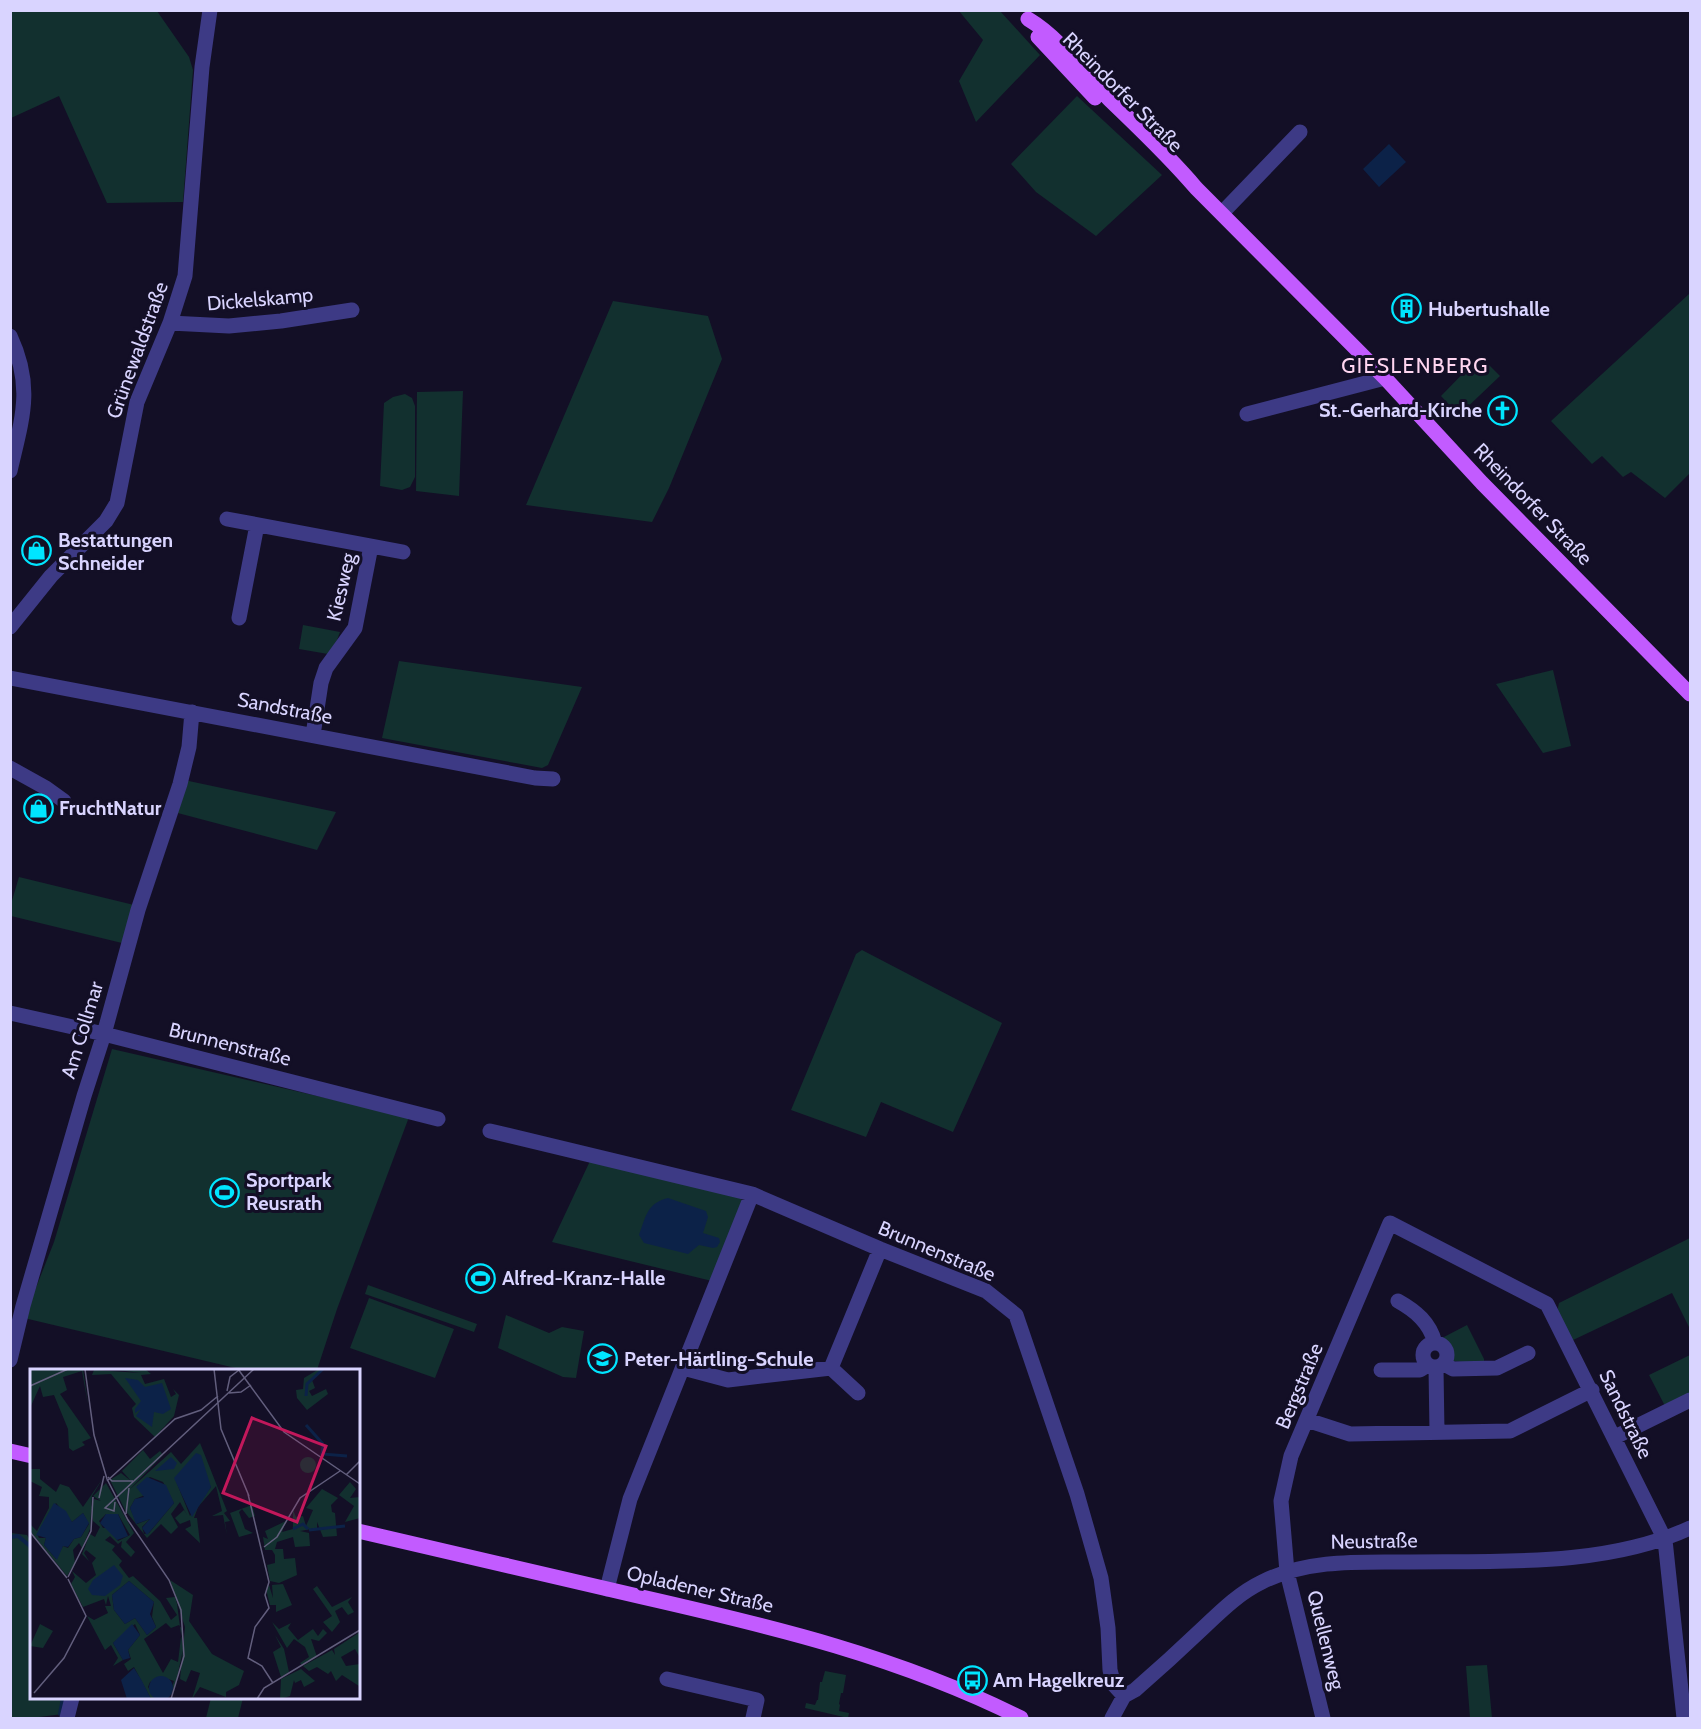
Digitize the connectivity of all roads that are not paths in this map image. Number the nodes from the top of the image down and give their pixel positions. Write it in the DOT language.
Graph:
graph roads {
  1 [pos="210,10"];
  2 [pos="1029,13"];
  3 [pos="1300,132"];
  4 [pos="1221,213"];
  5 [pos="352,310"];
  6 [pos="170,323"];
  7 [pos="10,336"];
  8 [pos="1384,378"];
  9 [pos="1247,414"];
  10 [pos="10,471"];
  11 [pos="227,519"];
  12 [pos="257,525"];
  13 [pos="371,546"];
  14 [pos="403,552"];
  15 [pos="239,618"];
  16 [pos="10,627"];
  17 [pos="10,678"];
  18 [pos="1690,694"];
  19 [pos="192,712"];
  20 [pos="313,735"];
  21 [pos="10,768"];
  22 [pos="553,779"];
  23 [pos="64,801"];
  24 [pos="10,1013"];
  25 [pos="104,1034"];
  26 [pos="438,1119"];
  27 [pos="490,1131"];
  28 [pos="752,1194"];
  29 [pos="1390,1223"];
  30 [pos="880,1249"];
  31 [pos="1398,1301"];
  32 [pos="1528,1353"];
  33 [pos="10,1360"];
  34 [pos="1436,1366"];
  35 [pos="683,1368"];
  36 [pos="831,1368"];
  37 [pos="1381,1370"];
  38 [pos="1592,1390"];
  39 [pos="858,1393"];
  40 [pos="1690,1400"];
  41 [pos="1307,1420"];
  42 [pos="1437,1432"];
  43 [pos="1615,1437"];
  44 [pos="10,1451"];
  45 [pos="30,1456"];
  46 [pos="1690,1528"];
  47 [pos="360,1531"];
  48 [pos="1665,1540"];
  49 [pos="1287,1572"];
  50 [pos="607,1588"];
  51 [pos="1684,1654"];
  52 [pos="667,1679"];
  53 [pos="1124,1696"];
  54 [pos="72,1699"];
  55 [pos="67,1719"];
  56 [pos="753,1719"];
  57 [pos="1021,1719"];
  58 [pos="1112,1719"];
  59 [pos="1323,1719"];
  60 [pos="1684,1719"];
  1 -- 6 [label="street, Grünewaldstraße"];
  2 -- 4 [label="main road, Rheindorfer Straße"];
  3 -- 4 [label="street"];
  4 -- 8 [label="main road, Rheindorfer Straße"];
  5 -- 6 [label="street, Dickelskamp"];
  6 -- 16 [label="street, Grünewaldstraße"];
  7 -- 10 [label="street"];
  8 -- 9 [label="street"];
  8 -- 18 [label="main road, Rheindorfer Straße"];
  11 -- 12 [label="street, Kiesweg"];
  12 -- 13 [label="street, Kiesweg"];
  12 -- 15 [label="street"];
  13 -- 14 [label="street, Kiesweg"];
  13 -- 20 [label="street, Kiesweg"];
  17 -- 19 [label="street, Sandstraße"];
  19 -- 20 [label="street, Sandstraße"];
  19 -- 25 [label="street, Am Collmar"];
  20 -- 22 [label="street, Sandstraße"];
  21 -- 23 [label="street"];
  24 -- 25 [label="street, Brunnenstraße"];
  25 -- 26 [label="street, Brunnenstraße"];
  25 -- 33 [label="street, Am Collmar"];
  27 -- 28 [label="street, Brunnenstraße"];
  28 -- 30 [label="street, Brunnenstraße"];
  28 -- 35 [label="street"];
  29 -- 38 [label="street, Sandstraße"];
  29 -- 41 [label="street, Bergstraße"];
  30 -- 36 [label="street"];
  30 -- 53 [label="street, Brunnenstraße"];
  31 -- 34 [label="street"];
  32 -- 34 [label="street"];
  34 -- 37 [label="street"];
  34 -- 42 [label="street"];
  35 -- 36 [label="street"];
  35 -- 50 [label="street"];
  36 -- 39 [label="street"];
  38 -- 42 [label="street"];
  38 -- 43 [label="street, Sandstraße"];
  40 -- 43 [label="street"];
  41 -- 42 [label="street"];
  41 -- 49 [label="street, Bergstraße"];
  43 -- 48 [label="street, Sandstraße"];
  44 -- 45 [label="main road"];
  46 -- 48 [label="street, Neustraße"];
  47 -- 50 [label="main road, Opladener Straße"];
  48 -- 49 [label="street, Neustraße"];
  48 -- 51 [label="street, Sandstraße"];
  49 -- 53 [label="street, Neustraße"];
  49 -- 59 [label="street, Quellenweg"];
  50 -- 57 [label="main road, Opladener Straße"];
  51 -- 60 [label="street, Sandstraße"];
  52 -- 56 [label="street"];
  53 -- 58 [label="street, Neustraße"];
  54 -- 55 [label="street"];
}
